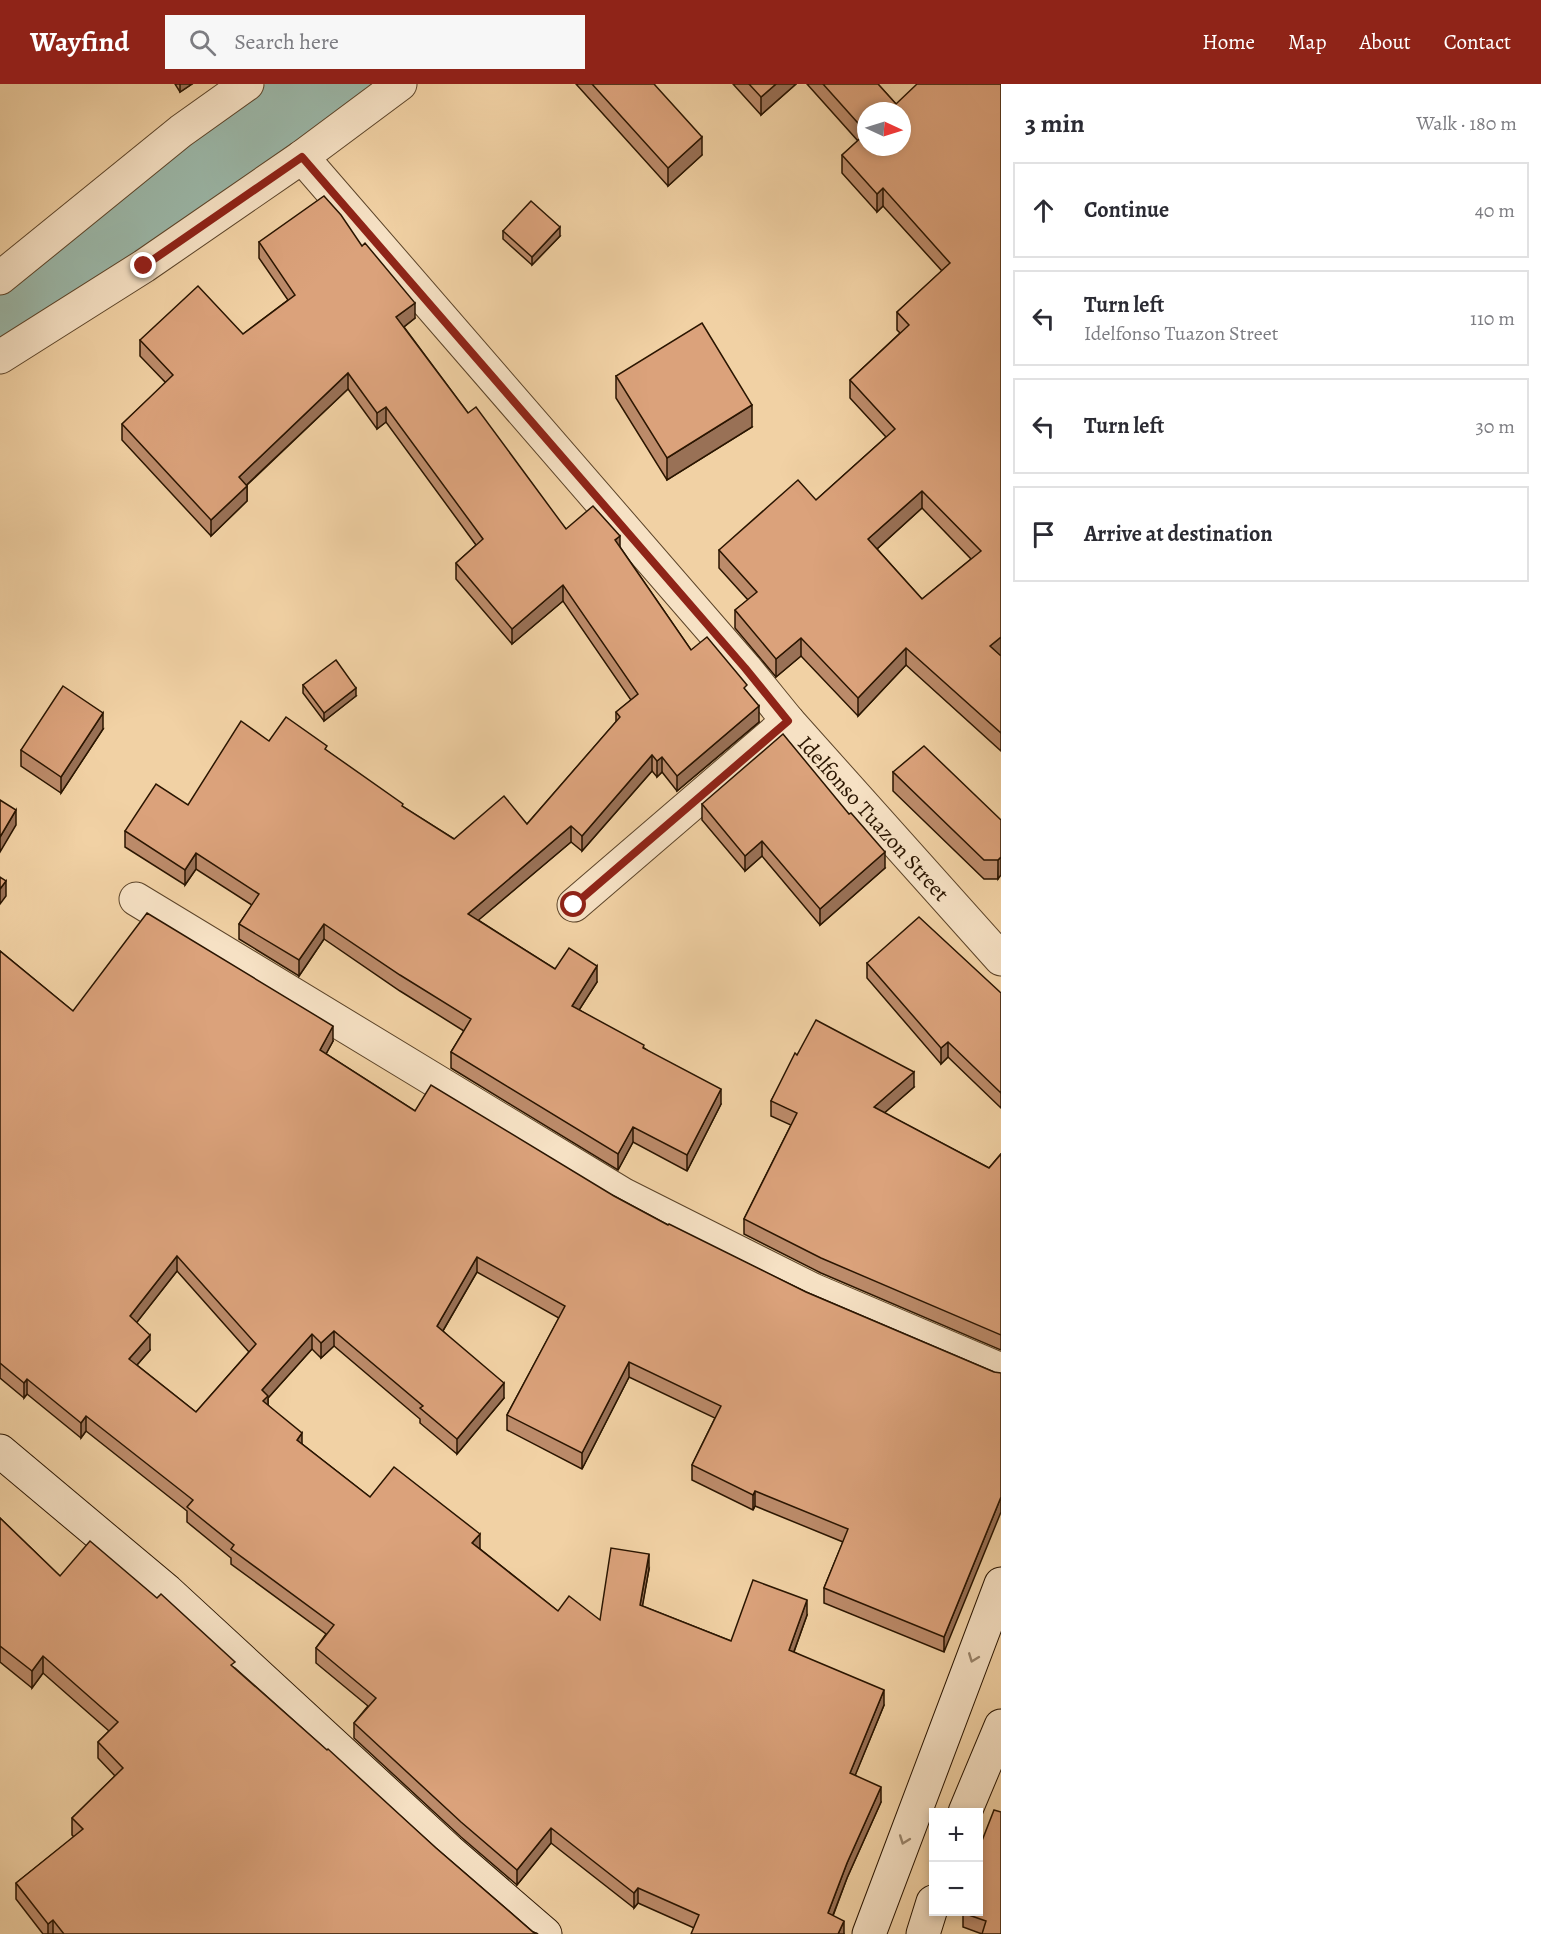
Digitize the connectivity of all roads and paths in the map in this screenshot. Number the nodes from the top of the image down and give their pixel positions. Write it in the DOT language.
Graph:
graph roads {
  1 [pos="247,84"];
  2 [pos="399,84"];
  3 [pos="302,157"];
  4 [pos="0,278"];
  5 [pos="0,357"];
  6 [pos="788,721"];
  7 [pos="136,899"];
  8 [pos="574,905"];
  9 [pos="1001,959"];
  10 [pos="1001,1370"];
  11 [pos="0,1451"];
  12 [pos="1001,1584"];
  13 [pos="1001,1726"];
  14 [pos="967,1808"];
  15 [pos="929,1914"];
  16 [pos="546,1934"];
  17 [pos="869,1934"];
  18 [pos="922,1934"];
  1 -- 4 [label="street"];
  2 -- 3 [label="street"];
  3 -- 5 [label="street"];
  3 -- 6 [label="street, Idelfonso Tuazon Street"];
  6 -- 8 [label="street"];
  6 -- 9 [label="street, Idelfonso Tuazon Street"];
  7 -- 10 [label="street"];
  11 -- 16 [label="street"];
  12 -- 17 [label="street, one-way"];
  13 -- 14 [label="street"];
  15 -- 18 [label="street"];
}
